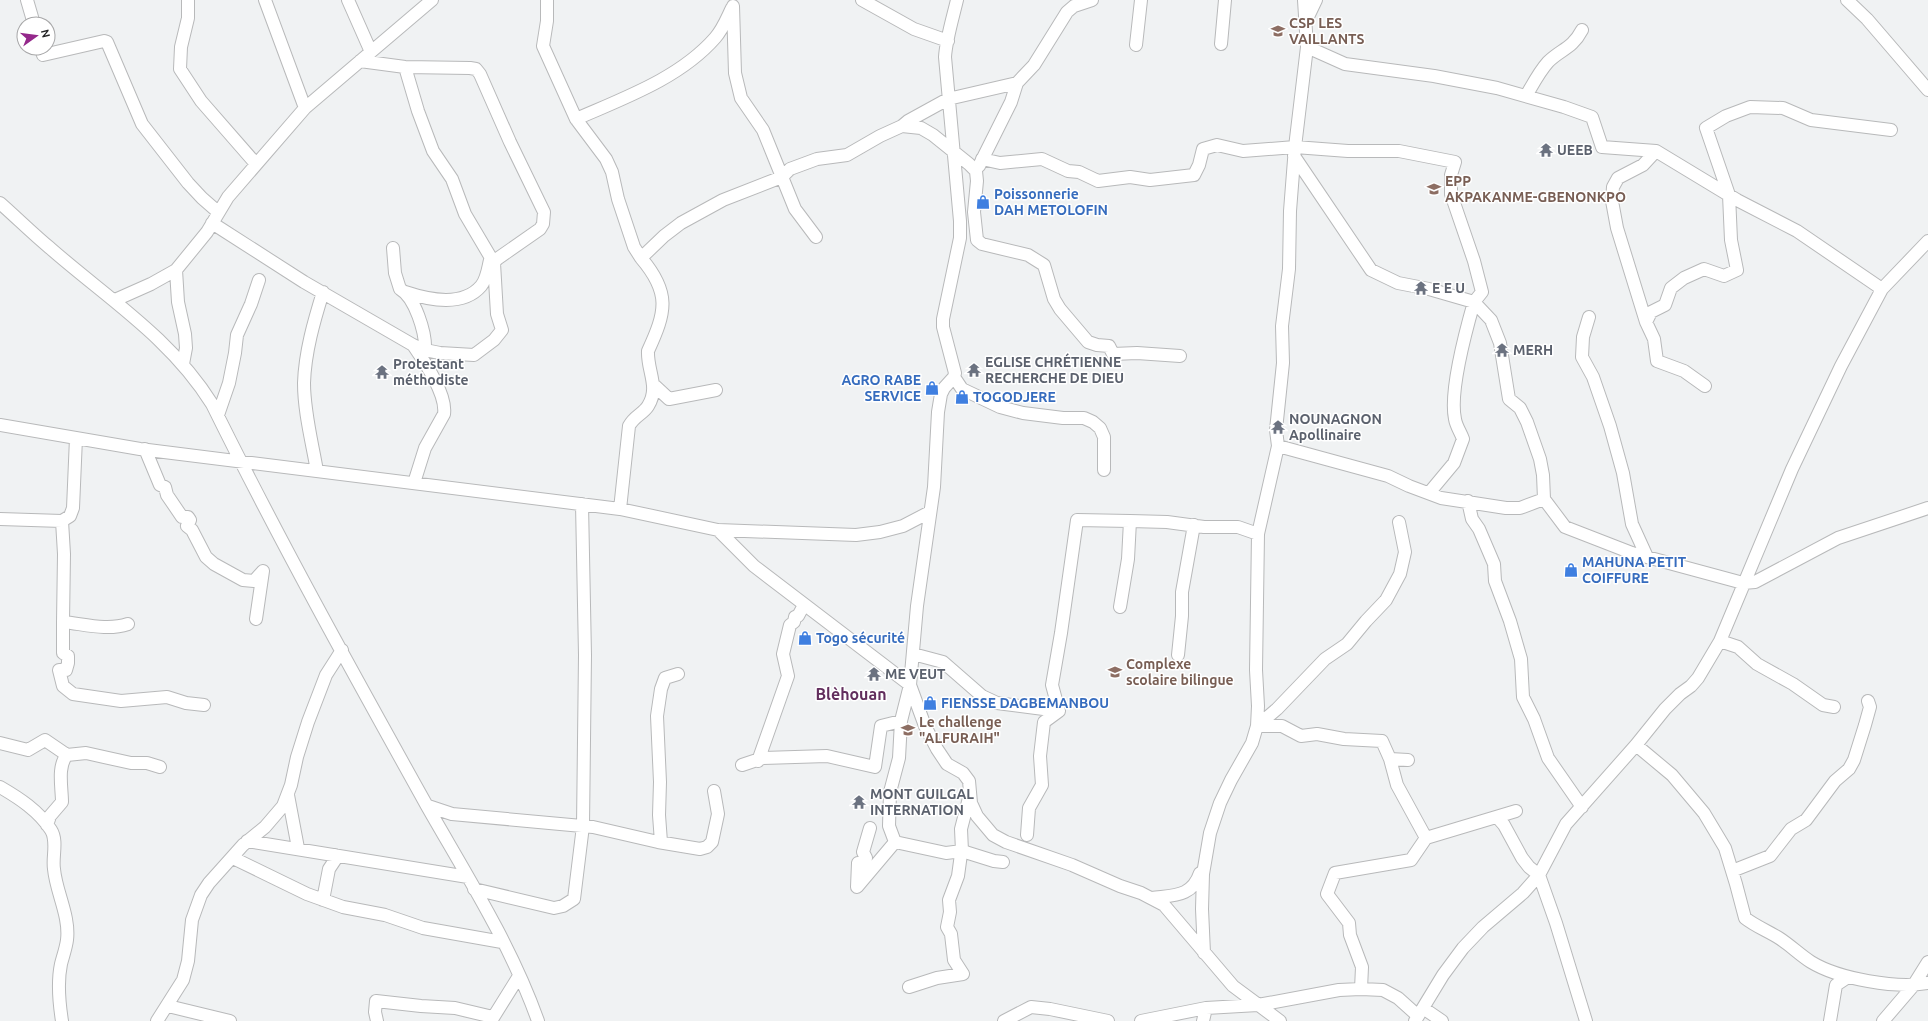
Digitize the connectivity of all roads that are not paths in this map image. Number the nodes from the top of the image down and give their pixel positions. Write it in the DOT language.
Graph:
graph roads {
  1 [pos="27,0"];
  2 [pos="188,0"];
  3 [pos="265,0"];
  4 [pos="348,0"];
  5 [pos="432,0"];
  6 [pos="547,0"];
  7 [pos="862,0"];
  8 [pos="957,0"];
  9 [pos="1092,0"];
  10 [pos="1141,0"];
  11 [pos="1225,0"];
  12 [pos="1304,0"];
  13 [pos="1316,0"];
  14 [pos="1847,0"];
  15 [pos="1858,0"];
  16 [pos="735,3"];
  17 [pos="32,16"];
  18 [pos="1867,19"];
  19 [pos="1305,22"];
  20 [pos="1582,30"];
  21 [pos="716,37"];
  22 [pos="948,41"];
  23 [pos="1221,44"];
  24 [pos="1136,45"];
  25 [pos="1307,47"];
  26 [pos="734,48"];
  27 [pos="56,52"];
  28 [pos="371,52"];
  29 [pos="360,61"];
  30 [pos="405,67"];
  31 [pos="1017,83"];
  32 [pos="1928,90"];
  33 [pos="1526,96"];
  34 [pos="948,99"];
  35 [pos="305,108"];
  36 [pos="576,119"];
  37 [pos="902,126"];
  38 [pos="1891,130"];
  39 [pos="953,150"];
  40 [pos="1294,151"];
  41 [pos="1656,151"];
  42 [pos="982,159"];
  43 [pos="256,164"];
  44 [pos="976,171"];
  45 [pos="786,173"];
  46 [pos="1729,195"];
  47 [pos="0,203"];
  48 [pos="218,212"];
  49 [pos="212,222"];
  50 [pos="816,237"];
  51 [pos="1928,241"];
  52 [pos="393,248"];
  53 [pos="641,258"];
  54 [pos="493,260"];
  55 [pos="176,270"];
  56 [pos="259,280"];
  57 [pos="1882,289"];
  58 [pos="323,292"];
  59 [pos="405,292"];
  60 [pos="115,300"];
  61 [pos="1474,302"];
  62 [pos="1589,317"];
  63 [pos="1646,322"];
  64 [pos="413,345"];
  65 [pos="425,350"];
  66 [pos="1180,356"];
  67 [pos="182,364"];
  68 [pos="954,377"];
  69 [pos="655,386"];
  70 [pos="1705,386"];
  71 [pos="716,390"];
  72 [pos="669,399"];
  73 [pos="648,406"];
  74 [pos="218,416"];
  75 [pos="0,425"];
  76 [pos="76,438"];
  77 [pos="1278,446"];
  78 [pos="145,449"];
  79 [pos="240,461"];
  80 [pos="1104,470"];
  81 [pos="317,471"];
  82 [pos="414,483"];
  83 [pos="1429,493"];
  84 [pos="1544,499"];
  85 [pos="1468,501"];
  86 [pos="582,504"];
  87 [pos="1928,508"];
  88 [pos="620,509"];
  89 [pos="930,512"];
  90 [pos="0,519"];
  91 [pos="62,521"];
  92 [pos="1130,521"];
  93 [pos="1399,522"];
  94 [pos="1194,525"];
  95 [pos="718,530"];
  96 [pos="1258,534"];
  97 [pos="1647,557"];
  98 [pos="1743,583"];
  99 [pos="804,605"];
  100 [pos="1120,607"];
  101 [pos="256,618"];
  102 [pos="63,622"];
  103 [pos="128,624"];
  104 [pos="1720,641"];
  105 [pos="342,650"];
  106 [pos="913,654"];
  107 [pos="1178,654"];
  108 [pos="678,674"];
  109 [pos="910,685"];
  110 [pos="1868,701"];
  111 [pos="204,705"];
  112 [pos="1834,707"];
  113 [pos="1058,711"];
  114 [pos="901,721"];
  115 [pos="1257,726"];
  116 [pos="0,743"];
  117 [pos="1636,745"];
  118 [pos="67,755"];
  119 [pos="1390,759"];
  120 [pos="1408,760"];
  121 [pos="758,761"];
  122 [pos="742,765"];
  123 [pos="160,767"];
  124 [pos="0,787"];
  125 [pos="714,791"];
  126 [pos="970,794"];
  127 [pos="288,795"];
  128 [pos="428,806"];
  129 [pos="1582,807"];
  130 [pos="1516,811"];
  131 [pos="1497,817"];
  132 [pos="47,825"];
  133 [pos="582,826"];
  134 [pos="870,828"];
  135 [pos="1027,835"];
  136 [pos="1426,838"];
  137 [pos="247,841"];
  138 [pos="661,842"];
  139 [pos="895,842"];
  140 [pos="298,848"];
  141 [pos="964,852"];
  142 [pos="335,855"];
  143 [pos="233,858"];
  144 [pos="1206,858"];
  145 [pos="1003,862"];
  146 [pos="1732,871"];
  147 [pos="1540,875"];
  148 [pos="468,877"];
  149 [pos="474,889"];
  150 [pos="1152,898"];
  151 [pos="323,900"];
  152 [pos="502,942"];
  153 [pos="1204,953"];
  154 [pos="1928,962"];
  155 [pos="520,976"];
  156 [pos="1848,977"];
  157 [pos="1928,983"];
  158 [pos="1913,986"];
  159 [pos="909,987"];
  160 [pos="1361,989"];
  161 [pos="1258,1005"];
  162 [pos="168,1006"];
  163 [pos="1206,1008"];
  164 [pos="1419,1015"];
  165 [pos="492,1019"];
  166 [pos="62,1021"];
  167 [pos="157,1021"];
  168 [pos="230,1021"];
  169 [pos="377,1021"];
  170 [pos="538,1021"];
  171 [pos="1004,1021"];
  172 [pos="1108,1021"];
  173 [pos="1141,1021"];
  174 [pos="1203,1021"];
  175 [pos="1280,1021"];
  176 [pos="1442,1021"];
  177 [pos="1586,1021"];
  178 [pos="1830,1021"];
  179 [pos="1883,1021"];
  1 -- 17 [label="street"];
  2 -- 43 [label="street"];
  3 -- 35 [label="street"];
  4 -- 28 [label="street"];
  5 -- 28 [label="street"];
  6 -- 36 [label="street"];
  7 -- 22 [label="street"];
  8 -- 22 [label="street"];
  9 -- 31 [label="street"];
  10 -- 24 [label="street"];
  11 -- 23 [label="street"];
  12 -- 19 [label="street"];
  13 -- 19 [label="street"];
  14 -- 18 [label="street"];
  15 -- 18 [label="street"];
  16 -- 21 [label="street"];
  16 -- 26 [label="street"];
  18 -- 32 [label="street"];
  19 -- 25 [label="street"];
  20 -- 33 [label="street"];
  21 -- 26 [label="street"];
  21 -- 36 [label="street"];
  22 -- 34 [label="street"];
  25 -- 33 [label="street"];
  25 -- 40 [label="street"];
  26 -- 45 [label="street"];
  27 -- 48 [label="street"];
  28 -- 29 [label="street"];
  29 -- 30 [label="street"];
  29 -- 35 [label="street"];
  30 -- 54 [label="street"];
  30 -- 54 [label="street"];
  31 -- 34 [label="street"];
  31 -- 42 [label="street"];
  33 -- 41 [label="street"];
  34 -- 37 [label="street"];
  34 -- 39 [label="street"];
  35 -- 43 [label="street"];
  36 -- 53 [label="street"];
  37 -- 39 [label="street"];
  37 -- 45 [label="street"];
  38 -- 46 [label="street"];
  39 -- 44 [label="street"];
  39 -- 68 [label="street"];
  40 -- 42 [label="street"];
  40 -- 61 [label="street"];
  40 -- 61 [label="street"];
  40 -- 77 [label="street"];
  41 -- 46 [label="street"];
  41 -- 63 [label="street"];
  42 -- 44 [label="street"];
  43 -- 48 [label="street"];
  44 -- 66 [label="street"];
  45 -- 50 [label="street"];
  45 -- 53 [label="street"];
  46 -- 57 [label="street"];
  46 -- 63 [label="street"];
  47 -- 60 [label="street"];
  48 -- 49 [label="street"];
  49 -- 55 [label="street"];
  49 -- 58 [label="street"];
  51 -- 57 [label="street"];
  52 -- 59 [label="street"];
  53 -- 69 [label="street"];
  54 -- 59 [label="street"];
  54 -- 65 [label="street"];
  55 -- 60 [label="street"];
  55 -- 67 [label="street"];
  56 -- 74 [label="street"];
  57 -- 98 [label="street"];
  58 -- 64 [label="street"];
  58 -- 81 [label="street"];
  59 -- 65 [label="street"];
  60 -- 67 [label="street"];
  61 -- 83 [label="street"];
  61 -- 84 [label="street"];
  62 -- 97 [label="street"];
  63 -- 70 [label="street"];
  64 -- 65 [label="street"];
  64 -- 82 [label="street"];
  67 -- 74 [label="street"];
  68 -- 80 [label="street"];
  68 -- 89 [label="street"];
  69 -- 72 [label="street"];
  69 -- 73 [label="street"];
  71 -- 72 [label="street"];
  72 -- 73 [label="street"];
  73 -- 88 [label="street"];
  74 -- 79 [label="street"];
  75 -- 76 [label="street"];
  76 -- 78 [label="street"];
  76 -- 91 [label="street"];
  77 -- 83 [label="street"];
  77 -- 96 [label="street"];
  78 -- 79 [label="street"];
  78 -- 101 [label="street"];
  79 -- 81 [label="street"];
  79 -- 105 [label="street"];
  81 -- 82 [label="street"];
  82 -- 86 [label="street"];
  83 -- 85 [label="street"];
  84 -- 85 [label="street"];
  84 -- 97 [label="street"];
  85 -- 129 [label="street"];
  86 -- 88 [label="street"];
  86 -- 133 [label="street"];
  87 -- 98 [label="street"];
  88 -- 95 [label="street"];
  89 -- 95 [label="street"];
  89 -- 106 [label="street"];
  90 -- 91 [label="street"];
  91 -- 102 [label="street"];
  92 -- 94 [label="street"];
  92 -- 100 [label="street"];
  92 -- 113 [label="street"];
  93 -- 115 [label="street"];
  94 -- 96 [label="street"];
  94 -- 107 [label="street"];
  95 -- 99 [label="street"];
  96 -- 115 [label="street"];
  97 -- 98 [label="street"];
  98 -- 104 [label="street"];
  99 -- 109 [label="street"];
  99 -- 121 [label="street"];
  102 -- 103 [label="street"];
  102 -- 111 [label="street"];
  104 -- 112 [label="street"];
  104 -- 117 [label="street"];
  105 -- 127 [label="street"];
  105 -- 128 [label="street"];
  106 -- 109 [label="street"];
  106 -- 113 [label="street"];
  108 -- 138 [label="street"];
  109 -- 114 [label="street"];
  109 -- 126 [label="street"];
  110 -- 146 [label="street"];
  113 -- 135 [label="street"];
  114 -- 121 [label="street"];
  114 -- 139 [label="street"];
  115 -- 119 [label="street"];
  115 -- 144 [label="street"];
  116 -- 118 [label="street"];
  117 -- 129 [label="street"];
  117 -- 146 [label="street"];
  118 -- 123 [label="street"];
  118 -- 132 [label="street"];
  119 -- 120 [label="street"];
  119 -- 136 [label="street"];
  121 -- 122 [label="street"];
  124 -- 132 [label="street"];
  125 -- 138 [label="street"];
  126 -- 141 [label="street"];
  126 -- 150 [label="street"];
  127 -- 137 [label="street"];
  127 -- 140 [label="street"];
  128 -- 133 [label="street"];
  128 -- 148 [label="street"];
  129 -- 147 [label="street"];
  130 -- 131 [label="street"];
  131 -- 136 [label="street"];
  131 -- 147 [label="street"];
  132 -- 166 [label="street"];
  133 -- 138 [label="street"];
  133 -- 149 [label="street"];
  134 -- 139 [label="street"];
  136 -- 160 [label="street"];
  137 -- 140 [label="street"];
  137 -- 143 [label="street"];
  139 -- 141 [label="street"];
  140 -- 142 [label="street"];
  141 -- 145 [label="street"];
  141 -- 159 [label="street"];
  142 -- 148 [label="street"];
  142 -- 151 [label="street"];
  143 -- 151 [label="street"];
  143 -- 162 [label="street"];
  144 -- 150 [label="street"];
  144 -- 153 [label="street"];
  146 -- 156 [label="street"];
  147 -- 164 [label="street"];
  147 -- 177 [label="street"];
  148 -- 149 [label="street"];
  149 -- 152 [label="street"];
  150 -- 153 [label="street"];
  151 -- 152 [label="street"];
  152 -- 155 [label="street"];
  153 -- 161 [label="street"];
  154 -- 158 [label="street"];
  155 -- 165 [label="street"];
  155 -- 170 [label="street"];
  156 -- 158 [label="street"];
  156 -- 178 [label="street"];
  157 -- 158 [label="street"];
  158 -- 179 [label="street"];
  160 -- 161 [label="street"];
  160 -- 164 [label="street"];
  161 -- 163 [label="street"];
  161 -- 175 [label="street"];
  162 -- 167 [label="street"];
  162 -- 168 [label="street"];
  163 -- 173 [label="street"];
  163 -- 174 [label="street"];
  164 -- 176 [label="street"];
  165 -- 169 [label="street"];
  171 -- 172 [label="street"];
}
